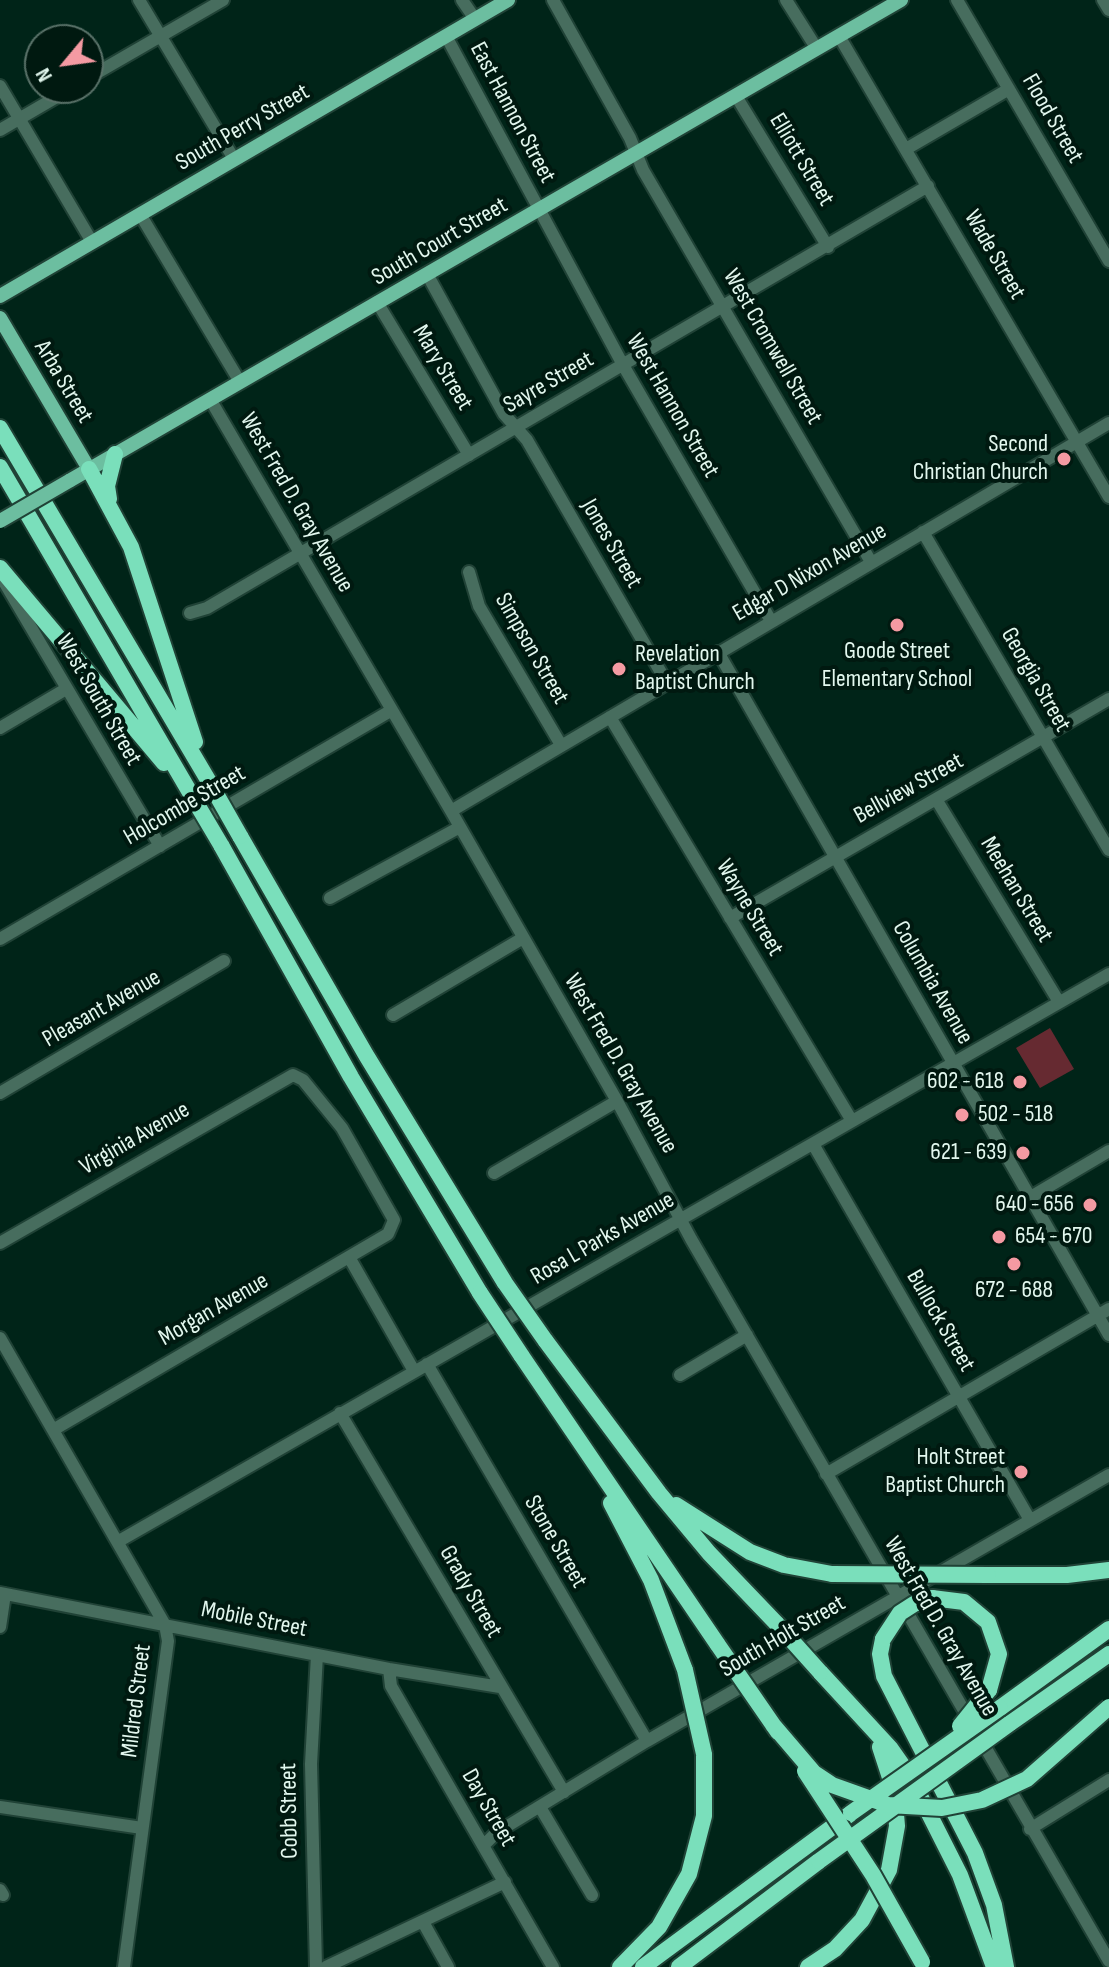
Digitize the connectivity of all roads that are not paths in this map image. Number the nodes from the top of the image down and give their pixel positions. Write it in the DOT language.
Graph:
graph roads {
  1 [pos="139,0"];
  2 [pos="223,0"];
  3 [pos="462,0"];
  4 [pos="508,0"];
  5 [pos="553,0"];
  6 [pos="786,0"];
  7 [pos="901,0"];
  8 [pos="957,0"];
  9 [pos="1103,0"];
  10 [pos="1109,10"];
  11 [pos="475,19"];
  12 [pos="446,36"];
  13 [pos="839,36"];
  14 [pos="160,37"];
  15 [pos="817,49"];
  16 [pos="104,69"];
  17 [pos="0,86"];
  18 [pos="1009,89"];
  19 [pos="736,96"];
  20 [pos="45,104"];
  21 [pos="19,119"];
  22 [pos="0,130"];
  23 [pos="906,149"];
  24 [pos="637,154"];
  25 [pos="234,159"];
  26 [pos="928,186"];
  27 [pos="539,210"];
  28 [pos="140,214"];
  29 [pos="92,242"];
  30 [pos="828,247"];
  31 [pos="1109,261"];
  32 [pos="427,274"];
  33 [pos="0,296"];
  34 [pos="377,302"];
  35 [pos="724,307"];
  36 [pos="0,318"];
  37 [pos="623,365"];
  38 [pos="240,382"];
  39 [pos="210,399"];
  40 [pos="1109,423"];
  41 [pos="0,428"];
  42 [pos="516,428"];
  43 [pos="1078,442"];
  44 [pos="115,454"];
  45 [pos="469,455"];
  46 [pos="0,467"];
  47 [pos="89,469"];
  48 [pos="1109,497"];
  49 [pos="109,501"];
  50 [pos="0,521"];
  51 [pos="923,532"];
  52 [pos="300,553"];
  53 [pos="871,562"];
  54 [pos="0,571"];
  55 [pos="469,572"];
  56 [pos="190,613"];
  57 [pos="771,621"];
  58 [pos="718,652"];
  59 [pos="667,683"];
  60 [pos="66,689"];
  61 [pos="1109,699"];
  62 [pos="392,710"];
  63 [pos="610,717"];
  64 [pos="0,728"];
  65 [pos="1043,738"];
  66 [pos="561,745"];
  67 [pos="211,785"];
  68 [pos="192,796"];
  69 [pos="936,799"];
  70 [pos="451,811"];
  71 [pos="460,827"];
  72 [pos="160,846"];
  73 [pos="1109,850"];
  74 [pos="834,856"];
  75 [pos="330,898"];
  76 [pos="730,918"];
  77 [pos="523,938"];
  78 [pos="0,939"];
  79 [pos="224,961"];
  80 [pos="1109,974"];
  81 [pos="1059,1002"];
  82 [pos="393,1015"];
  83 [pos="953,1063"];
  84 [pos="293,1075"];
  85 [pos="0,1093"];
  86 [pos="617,1101"];
  87 [pos="852,1121"];
  88 [pos="813,1144"];
  89 [pos="1109,1151"];
  90 [pos="494,1173"];
  91 [pos="1029,1198"];
  92 [pos="681,1219"];
  93 [pos="0,1243"];
  94 [pos="349,1257"];
  95 [pos="1103,1312"];
  96 [pos="747,1335"];
  97 [pos="1109,1335"];
  98 [pos="0,1338"];
  99 [pos="4,1354"];
  100 [pos="427,1364"];
  101 [pos="414,1371"];
  102 [pos="680,1375"];
  103 [pos="958,1397"];
  104 [pos="340,1413"];
  105 [pos="53,1430"];
  106 [pos="579,1441"];
  107 [pos="826,1474"];
  108 [pos="1109,1475"];
  109 [pos="659,1493"];
  110 [pos="1059,1504"];
  111 [pos="1066,1517"];
  112 [pos="1030,1520"];
  113 [pos="119,1541"];
  114 [pos="1109,1570"];
  115 [pos="2,1594"];
  116 [pos="897,1596"];
  117 [pos="165,1625"];
  118 [pos="0,1627"];
  119 [pos="1109,1629"];
  120 [pos="1109,1654"];
  121 [pos="317,1655"];
  122 [pos="389,1669"];
  123 [pos="500,1687"];
  124 [pos="1109,1707"];
  125 [pos="863,1718"];
  126 [pos="773,1725"];
  127 [pos="647,1741"];
  128 [pos="935,1752"];
  129 [pos="1109,1780"];
  130 [pos="564,1792"];
  131 [pos="0,1807"];
  132 [pos="540,1807"];
  133 [pos="142,1828"];
  134 [pos="1030,1829"];
  135 [pos="484,1845"];
  136 [pos="505,1882"];
  137 [pos="592,1895"];
  138 [pos="423,1922"];
  139 [pos="1105,1945"];
  140 [pos="1109,1961"];
  141 [pos="924,1964"];
  142 [pos="124,1967"];
  143 [pos="325,1967"];
  144 [pos="448,1967"];
  145 [pos="553,1967"];
  146 [pos="620,1967"];
  147 [pos="643,1967"];
  148 [pos="679,1967"];
  149 [pos="808,1967"];
  150 [pos="994,1967"];
  151 [pos="1006,1967"];
  1 -- 14 [label="street"];
  2 -- 14 [label="street"];
  3 -- 11 [label="street"];
  4 -- 11 [label="main road, South Perry Street"];
  5 -- 24 [label="street, West Cromwell Street"];
  6 -- 15 [label="street"];
  7 -- 13 [label="main road, South Court Street"];
  8 -- 18 [label="street, Flood Street"];
  9 -- 10 [label="street"];
  11 -- 12 [label="main road, South Perry Street"];
  12 -- 25 [label="main road, South Perry Street"];
  12 -- 27 [label="street, East Hannon Street"];
  13 -- 15 [label="main road, South Court Street"];
  13 -- 23 [label="street, Wade Street"];
  14 -- 16 [label="street"];
  14 -- 25 [label="street"];
  15 -- 19 [label="main road, South Court Street"];
  17 -- 21 [label="street"];
  18 -- 23 [label="street"];
  18 -- 31 [label="street, Flood Street"];
  19 -- 24 [label="main road, South Court Street"];
  19 -- 30 [label="street, Elliott Street"];
  20 -- 21 [label="street"];
  21 -- 22 [label="street"];
  21 -- 29 [label="street"];
  23 -- 26 [label="street, Wade Street"];
  24 -- 27 [label="main road, South Court Street"];
  24 -- 35 [label="street, West Cromwell Street"];
  25 -- 28 [label="main road, South Perry Street"];
  26 -- 30 [label="street, Sayre Street"];
  26 -- 43 [label="street, Wade Street"];
  27 -- 32 [label="main road, South Court Street"];
  27 -- 37 [label="street, West Hannon Street"];
  28 -- 29 [label="main road, South Perry Street"];
  28 -- 38 [label="street"];
  29 -- 33 [label="main road, South Perry Street"];
  30 -- 35 [label="street, Sayre Street"];
  32 -- 34 [label="main road, South Court Street"];
  32 -- 42 [label="street, Jones Street"];
  34 -- 38 [label="main road, South Court Street"];
  34 -- 45 [label="street, Mary Street"];
  35 -- 37 [label="street, Sayre Street"];
  35 -- 53 [label="street, West Cromwell Street"];
  36 -- 47 [label="main road, Arba Street"];
  37 -- 42 [label="street, Sayre Street"];
  37 -- 57 [label="street, West Hannon Street"];
  38 -- 39 [label="main road, South Court Street"];
  39 -- 44 [label="main road, South Court Street"];
  39 -- 52 [label="street, West Fred D. Gray Avenue"];
  40 -- 43 [label="street, Edgar D Nixon Avenue"];
  41 -- 67 [label="highway"];
  42 -- 45 [label="street, Sayre Street"];
  42 -- 59 [label="street, Jones Street"];
  43 -- 48 [label="street, Wade Street"];
  43 -- 51 [label="street, Edgar D Nixon Avenue"];
  44 -- 47 [label="main road, South Court Street"];
  44 -- 49 [label="highway"];
  45 -- 52 [label="street, Sayre Street"];
  46 -- 68 [label="highway"];
  47 -- 49 [label="highway"];
  47 -- 50 [label="main road, South Court Street, bridge"];
  49 -- 67 [label="highway"];
  51 -- 53 [label="street, Edgar D Nixon Avenue"];
  51 -- 65 [label="street, Georgia Street"];
  52 -- 56 [label="street, Sayre Street"];
  52 -- 62 [label="street, West Fred D. Gray Avenue"];
  53 -- 57 [label="street, Edgar D Nixon Avenue"];
  54 -- 60 [label="street, West South Street"];
  54 -- 68 [label="highway"];
  55 -- 66 [label="street, Simpson Street"];
  57 -- 58 [label="street, Edgar D Nixon Avenue"];
  58 -- 59 [label="street, Edgar D Nixon Avenue"];
  58 -- 74 [label="street, Columbia Avenue"];
  59 -- 63 [label="street, Edgar D Nixon Avenue"];
  60 -- 64 [label="street"];
  60 -- 72 [label="street, West South Street"];
  61 -- 65 [label="street, Bellview Street"];
  62 -- 70 [label="street, West Fred D. Gray Avenue"];
  62 -- 72 [label="street, Holcombe Street"];
  63 -- 66 [label="street, Edgar D Nixon Avenue"];
  63 -- 76 [label="street, Wayne Street"];
  65 -- 69 [label="street, Bellview Street"];
  65 -- 73 [label="street, Georgia Street"];
  66 -- 70 [label="street, Edgar D Nixon Avenue"];
  67 -- 109 [label="highway, bridge"];
  68 -- 106 [label="highway, bridge"];
  69 -- 74 [label="street, Bellview Street"];
  69 -- 81 [label="street, Meehan Street"];
  70 -- 71 [label="street, West Fred D. Gray Avenue"];
  71 -- 75 [label="street"];
  71 -- 77 [label="street, West Fred D. Gray Avenue"];
  72 -- 78 [label="street, Holcombe Street"];
  74 -- 76 [label="street, Bellview Street"];
  74 -- 83 [label="street, Columbia Avenue"];
  76 -- 87 [label="street, Wayne Street"];
  77 -- 82 [label="street"];
  77 -- 86 [label="street, West Fred D. Gray Avenue"];
  79 -- 85 [label="street, Pleasant Avenue"];
  80 -- 81 [label="street, Rosa L Parks Avenue"];
  81 -- 83 [label="street, Rosa L Parks Avenue"];
  83 -- 87 [label="street, Rosa L Parks Avenue"];
  83 -- 91 [label="street, Columbia Avenue"];
  84 -- 93 [label="street, Virginia Avenue"];
  84 -- 94 [label="street, Morgan Avenue"];
  86 -- 90 [label="street"];
  86 -- 92 [label="street, West Fred D. Gray Avenue"];
  87 -- 88 [label="street, Rosa L Parks Avenue"];
  88 -- 92 [label="street, Rosa L Parks Avenue"];
  88 -- 103 [label="street, Bullock Street"];
  89 -- 91 [label="street"];
  91 -- 95 [label="street, Columbia Avenue"];
  92 -- 96 [label="street, West Fred D. Gray Avenue"];
  92 -- 100 [label="street, Rosa L Parks Avenue"];
  94 -- 101 [label="street"];
  94 -- 105 [label="street, Morgan Avenue"];
  95 -- 97 [label="street, Columbia Avenue"];
  95 -- 103 [label="street"];
  96 -- 102 [label="street"];
  96 -- 107 [label="street, West Fred D. Gray Avenue"];
  98 -- 99 [label="street, Mildred Street"];
  99 -- 105 [label="street, Mildred Street"];
  100 -- 101 [label="street, Rosa L Parks Avenue"];
  100 -- 127 [label="street, Stone Street"];
  101 -- 104 [label="street, Rosa L Parks Avenue"];
  103 -- 107 [label="street"];
  103 -- 112 [label="street, Bullock Street"];
  104 -- 113 [label="street, Rosa L Parks Avenue"];
  104 -- 123 [label="street, Grady Street"];
  105 -- 113 [label="street, Mildred Street"];
  106 -- 126 [label="highway, bridge"];
  106 -- 146 [label="highway, bridge"];
  107 -- 116 [label="street, West Fred D. Gray Avenue"];
  108 -- 110 [label="street, South Holt Street"];
  109 -- 114 [label="highway, bridge"];
  109 -- 125 [label="highway, bridge"];
  110 -- 111 [label="street"];
  110 -- 112 [label="street, South Holt Street"];
  112 -- 116 [label="street, South Holt Street"];
  113 -- 117 [label="street, Mildred Street"];
  115 -- 117 [label="street, Mobile Street"];
  115 -- 118 [label="street"];
  116 -- 127 [label="street, South Holt Street"];
  116 -- 134 [label="street, West Fred D. Gray Avenue"];
  117 -- 121 [label="street, Mobile Street"];
  117 -- 133 [label="street, Mildred Street"];
  119 -- 128 [label="highway, bridge"];
  120 -- 148 [label="highway, bridge"];
  121 -- 122 [label="street, Mobile Street"];
  121 -- 143 [label="street, Cobb Street"];
  122 -- 123 [label="street, Mobile Street"];
  122 -- 135 [label="street, Day Street"];
  123 -- 130 [label="street, Grady Street"];
  124 -- 126 [label="highway, bridge"];
  125 -- 149 [label="highway"];
  125 -- 150 [label="highway"];
  126 -- 141 [label="highway, bridge"];
  127 -- 130 [label="street, South Holt Street"];
  128 -- 147 [label="highway, bridge"];
  128 -- 151 [label="highway, bridge"];
  129 -- 134 [label="street"];
  130 -- 132 [label="street, South Holt Street"];
  131 -- 133 [label="street"];
  132 -- 135 [label="street, South Holt Street"];
  132 -- 137 [label="street"];
  133 -- 142 [label="street, Mildred Street"];
  134 -- 139 [label="street, West Fred D. Gray Avenue"];
  135 -- 136 [label="street, Day Street"];
  136 -- 138 [label="street"];
  136 -- 145 [label="street, Day Street"];
  138 -- 143 [label="street"];
  138 -- 144 [label="street"];
  139 -- 140 [label="street, West Fred D. Gray Avenue"];
}
